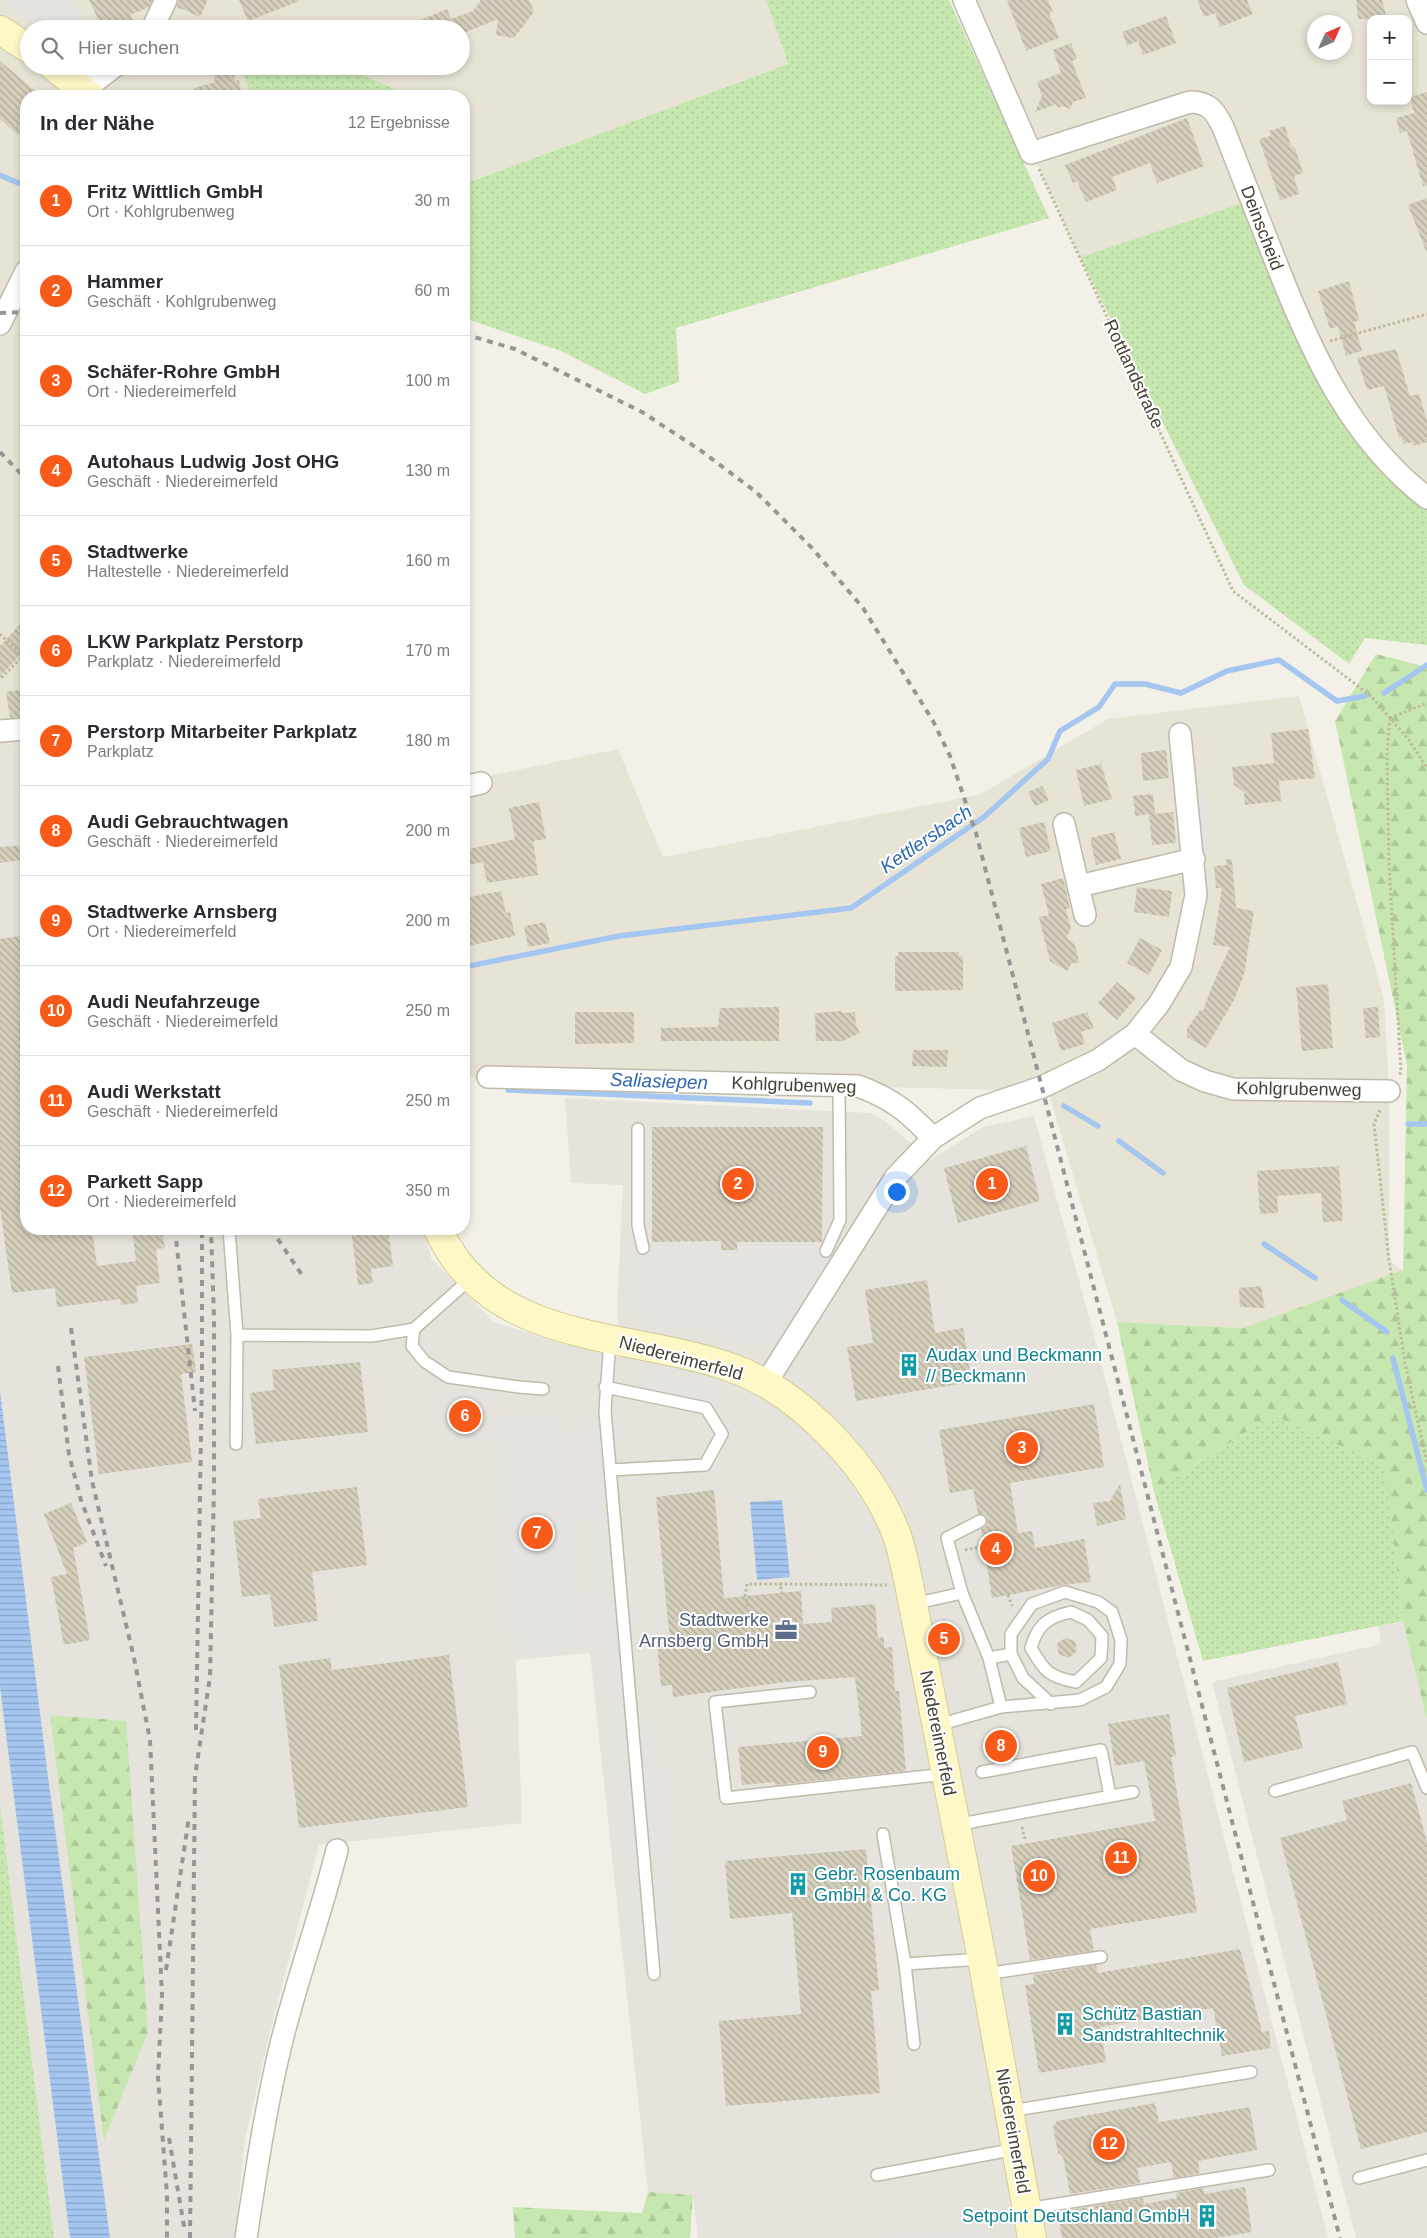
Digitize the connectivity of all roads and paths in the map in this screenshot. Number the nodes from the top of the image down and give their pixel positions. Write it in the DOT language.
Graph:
graph roads {
  1 [pos="166,0"];
  2 [pos="964,0"];
  3 [pos="1417,0"];
  4 [pos="156,20"];
  5 [pos="1427,24"];
  6 [pos="0,30"];
  7 [pos="20,43"];
  8 [pos="65,75"];
  9 [pos="106,75"];
  10 [pos="83,90"];
  11 [pos="90,90"];
  12 [pos="1031,153"];
  13 [pos="20,283"];
  14 [pos="1427,314"];
  15 [pos="0,324"];
  16 [pos="1310,346"];
  17 [pos="1427,498"];
  18 [pos="0,634"];
  19 [pos="20,653"];
  20 [pos="20,659"];
  21 [pos="0,679"];
  22 [pos="1427,703"];
  23 [pos="1390,718"];
  24 [pos="20,729"];
  25 [pos="0,731"];
  26 [pos="1180,734"];
  27 [pos="1427,768"];
  28 [pos="1064,824"];
  29 [pos="1194,859"];
  30 [pos="1079,886"];
  31 [pos="1086,915"];
  32 [pos="1135,1034"];
  33 [pos="488,1077"];
  34 [pos="839,1085"];
  35 [pos="1389,1091"];
  36 [pos="638,1129"];
  37 [pos="933,1138"];
  38 [pos="229,1235"];
  39 [pos="442,1235"];
  40 [pos="643,1248"];
  41 [pos="826,1250"];
  42 [pos="470,1279"];
  43 [pos="414,1329"];
  44 [pos="237,1335"];
  45 [pos="610,1339"];
  46 [pos="766,1383"];
  47 [pos="605,1387"];
  48 [pos="543,1388"];
  49 [pos="236,1444"];
  50 [pos="1427,1462"];
  51 [pos="610,1470"];
  52 [pos="980,1521"];
  53 [pos="780,1584"];
  54 [pos="962,1592"];
  55 [pos="782,1594"];
  56 [pos="911,1594"];
  57 [pos="748,1606"];
  58 [pos="1012,1654"];
  59 [pos="989,1658"];
  60 [pos="1076,1682"];
  61 [pos="810,1692"];
  62 [pos="1080,1700"];
  63 [pos="1051,1704"];
  64 [pos="1001,1707"];
  65 [pos="938,1726"];
  66 [pos="982,1772"];
  67 [pos="946,1774"];
  68 [pos="1427,1788"];
  69 [pos="1275,1791"];
  70 [pos="1133,1792"];
  71 [pos="1110,1796"];
  72 [pos="956,1825"];
  73 [pos="883,1834"];
  74 [pos="336,1850"];
  75 [pos="1101,1957"];
  76 [pos="905,1964"];
  77 [pos="983,1967"];
  78 [pos="654,1974"];
  79 [pos="914,2044"];
  80 [pos="1251,2072"];
  81 [pos="1010,2111"];
  82 [pos="1016,2149"];
  83 [pos="1427,2160"];
  84 [pos="1268,2170"];
  85 [pos="877,2175"];
  86 [pos="1359,2178"];
  87 [pos="1027,2208"];
  88 [pos="246,2238"];
  89 [pos="1032,2238"];
  1 -- 4 [label="street"];
  2 -- 12 [label="street"];
  3 -- 5 [label="street"];
  6 -- 7 [label="street"];
  8 -- 10 [label="street"];
  9 -- 11 [label="street"];
  12 -- 16 [label="street, Deinscheid"];
  12 -- 23 [label="path, Rottlandstraße"];
  13 -- 15 [label="street"];
  14 -- 16 [label="path"];
  16 -- 17 [label="street, Deinscheid"];
  18 -- 19 [label="path"];
  20 -- 21 [label="path"];
  22 -- 23 [label="path"];
  23 -- 27 [label="path, Rottlandstraße"];
  23 -- 35 [label="path"];
  24 -- 25 [label="street"];
  26 -- 29 [label="street"];
  28 -- 30 [label="street"];
  29 -- 30 [label="street"];
  29 -- 32 [label="street"];
  30 -- 31 [label="street"];
  32 -- 35 [label="street, Kohlgrubenweg"];
  32 -- 37 [label="street"];
  33 -- 34 [label="street, Kohlgrubenweg"];
  34 -- 37 [label="street, Kohlgrubenweg"];
  34 -- 41 [label="lane"];
  35 -- 50 [label="path"];
  36 -- 40 [label="lane"];
  37 -- 46 [label="street"];
  38 -- 44 [label="lane"];
  39 -- 42 [label="street, Niedereimerfeld"];
  42 -- 43 [label="lane"];
  42 -- 45 [label="street, Niedereimerfeld"];
  43 -- 44 [label="lane"];
  43 -- 48 [label="lane"];
  44 -- 49 [label="lane"];
  45 -- 46 [label="street, Niedereimerfeld"];
  45 -- 47 [label="lane"];
  46 -- 56 [label="street, Niedereimerfeld"];
  47 -- 51 [label="lane"];
  47 -- 51 [label="lane"];
  51 -- 78 [label="lane"];
  52 -- 54 [label="lane"];
  53 -- 55 [label="path"];
  53 -- 56 [label="path"];
  53 -- 57 [label="path"];
  54 -- 56 [label="lane"];
  54 -- 59 [label="lane"];
  56 -- 65 [label="street, Niedereimerfeld"];
  58 -- 59 [label="lane"];
  58 -- 62 [label="lane"];
  58 -- 63 [label="lane"];
  59 -- 64 [label="lane"];
  60 -- 60 [label="lane"];
  60 -- 62 [label="lane"];
  61 -- 67 [label="lane"];
  62 -- 63 [label="lane"];
  63 -- 64 [label="lane"];
  64 -- 65 [label="lane"];
  65 -- 67 [label="street, Niedereimerfeld"];
  66 -- 71 [label="lane"];
  67 -- 72 [label="street, Niedereimerfeld"];
  68 -- 69 [label="lane"];
  70 -- 71 [label="lane"];
  71 -- 72 [label="lane"];
  72 -- 77 [label="street, Niedereimerfeld"];
  73 -- 76 [label="lane"];
  74 -- 88 [label="street"];
  75 -- 77 [label="lane"];
  76 -- 77 [label="lane"];
  76 -- 79 [label="lane"];
  77 -- 81 [label="street, Niedereimerfeld"];
  80 -- 81 [label="lane"];
  81 -- 82 [label="street, Niedereimerfeld"];
  82 -- 85 [label="lane"];
  82 -- 87 [label="street, Niedereimerfeld"];
  83 -- 86 [label="lane"];
  84 -- 87 [label="lane"];
  87 -- 89 [label="street, Niedereimerfeld"];
}
